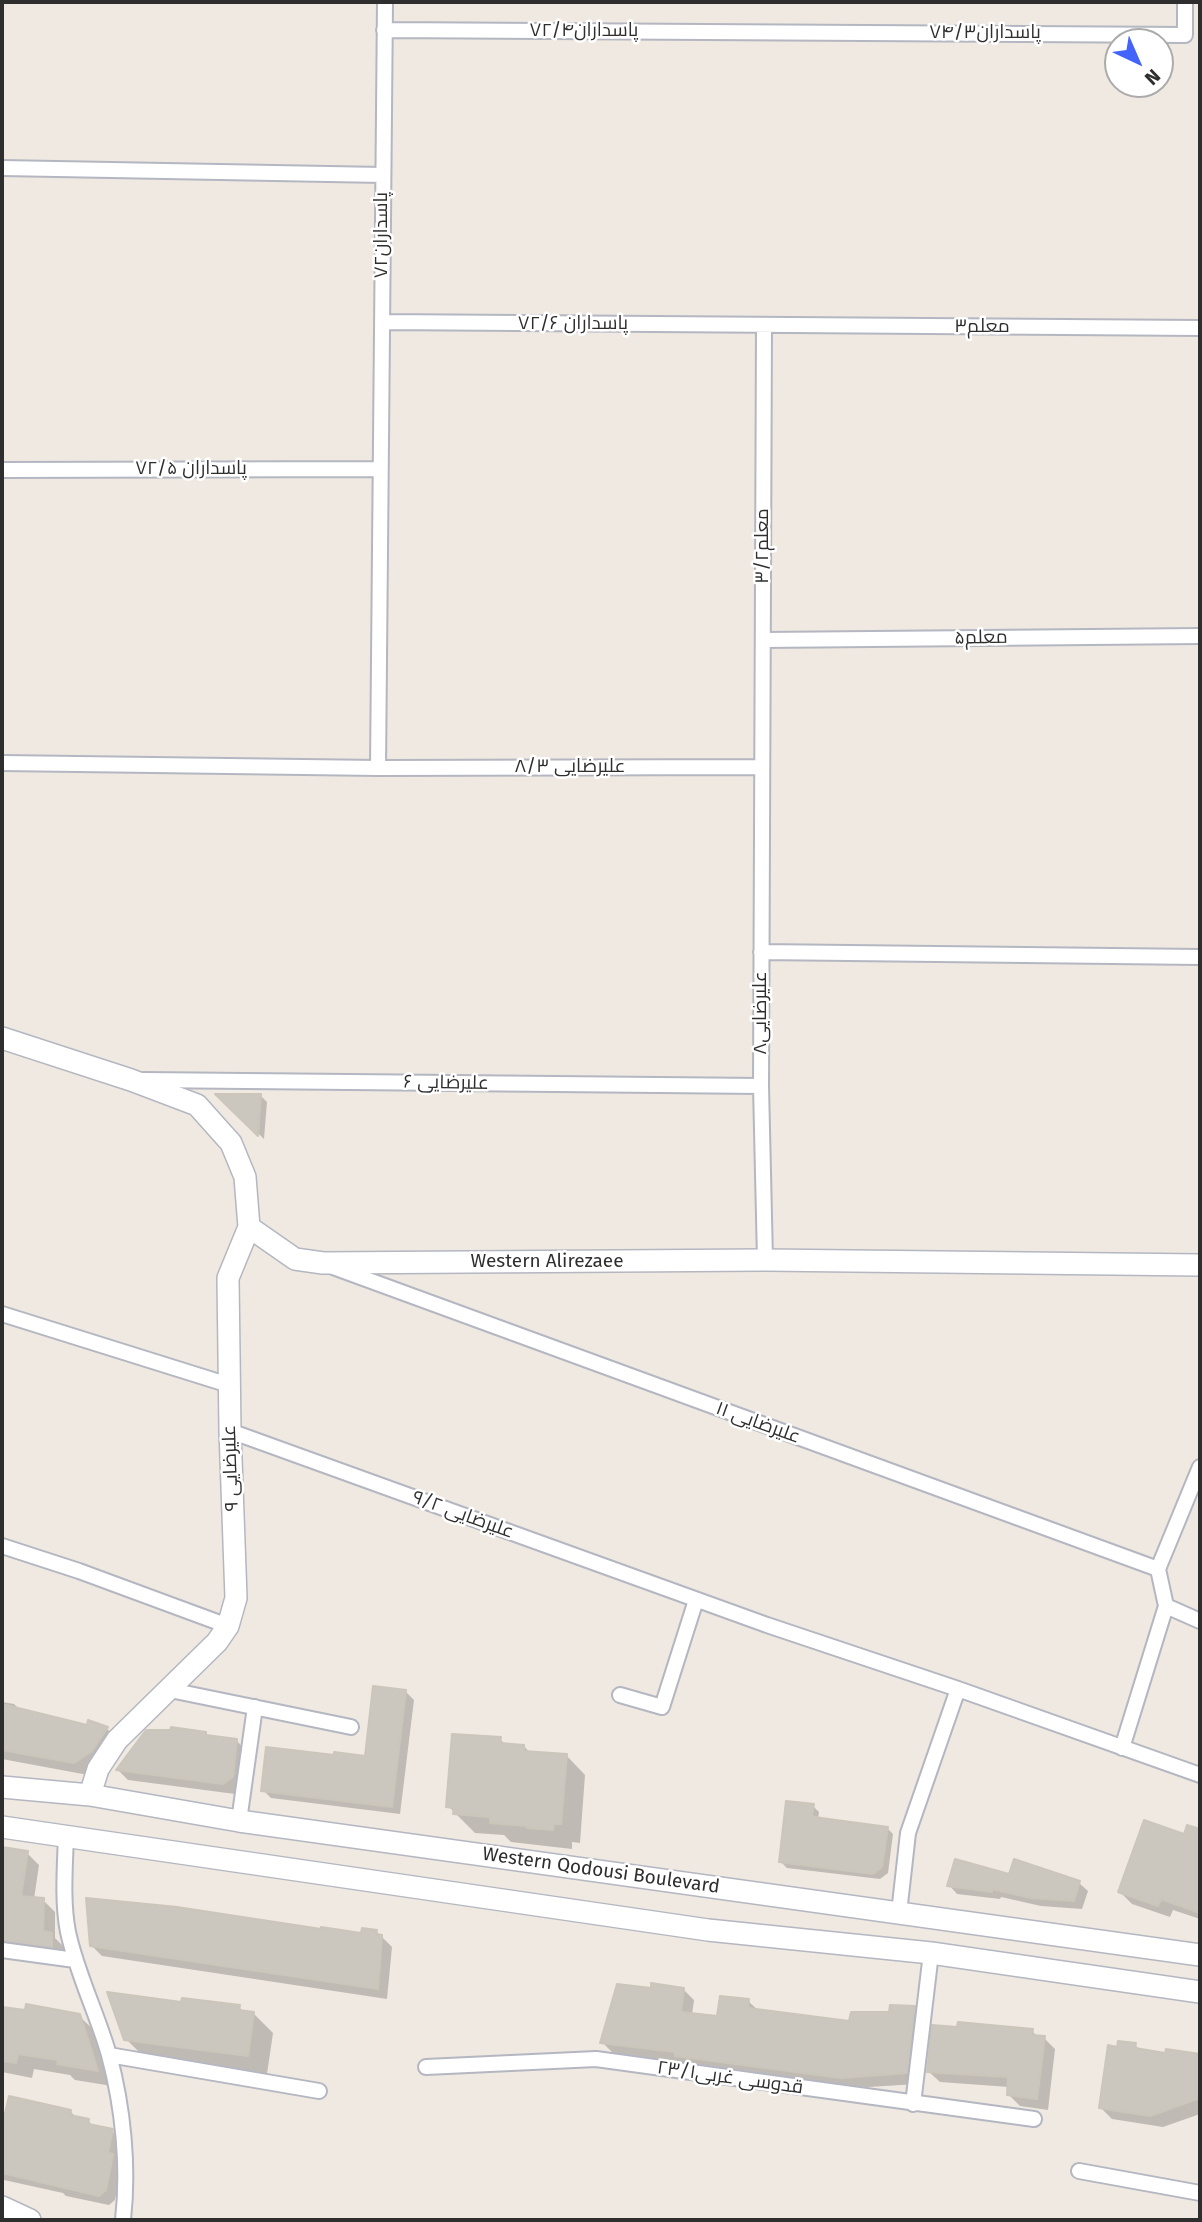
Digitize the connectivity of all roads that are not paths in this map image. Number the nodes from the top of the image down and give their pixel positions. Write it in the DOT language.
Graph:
graph roads {
  1 [pos="384,2"];
  2 [pos="1185,2"];
  3 [pos="384,30"];
  4 [pos="784,32"];
  5 [pos="2,168"];
  6 [pos="383,175"];
  7 [pos="382,322"];
  8 [pos="764,325"];
  9 [pos="1200,328"];
  10 [pos="380,469"];
  11 [pos="2,470"];
  12 [pos="1200,636"];
  13 [pos="763,640"];
  14 [pos="2,763"];
  15 [pos="762,767"];
  16 [pos="378,768"];
  17 [pos="761,952"];
  18 [pos="1200,957"];
  19 [pos="2,1038"];
  20 [pos="131,1080"];
  21 [pos="761,1086"];
  22 [pos="249,1227"];
  23 [pos="765,1260"];
  24 [pos="323,1263"];
  25 [pos="1200,1265"];
  26 [pos="2,1314"];
  27 [pos="229,1385"];
  28 [pos="230,1431"];
  29 [pos="1200,1467"];
  30 [pos="4,1547"];
  31 [pos="1157,1569"];
  32 [pos="696,1600"];
  33 [pos="1166,1606"];
  34 [pos="1200,1621"];
  35 [pos="228,1626"];
  36 [pos="958,1689"];
  37 [pos="170,1690"];
  38 [pos="620,1695"];
  39 [pos="256,1707"];
  40 [pos="351,1727"];
  41 [pos="1122,1748"];
  42 [pos="1200,1774"];
  43 [pos="2,1787"];
  44 [pos="90,1795"];
  45 [pos="239,1821"];
  46 [pos="2,1827"];
  47 [pos="66,1835"];
  48 [pos="899,1913"];
  49 [pos="2,1950"];
  50 [pos="931,1953"];
  51 [pos="1200,1955"];
  52 [pos="75,1960"];
  53 [pos="1200,1992"];
  54 [pos="109,2055"];
  55 [pos="426,2067"];
  56 [pos="320,2091"];
  57 [pos="913,2104"];
  58 [pos="1034,2119"];
  59 [pos="1079,2171"];
  60 [pos="1200,2193"];
  61 [pos="2,2207"];
  62 [pos="30,2220"];
  63 [pos="123,2220"];
  1 -- 3 [label="street, پاسداران۷۲"];
  2 -- 4 [label="street, پاسداران۷۴/۳"];
  3 -- 4 [label="street, پاسداران۷۲/۴"];
  3 -- 6 [label="street, پاسداران۷۲"];
  5 -- 6 [label="street"];
  6 -- 7 [label="street, پاسداران۷۲"];
  7 -- 8 [label="street, ۷۲/۶ پاسداران"];
  7 -- 10 [label="street, پاسداران۷۲"];
  8 -- 9 [label="street, معلم۳"];
  8 -- 13 [label="street, معلم۳/۲"];
  10 -- 11 [label="street, ۷۲/۵ پاسداران"];
  10 -- 16 [label="street, پاسداران۷۲"];
  12 -- 13 [label="street, معلم۵"];
  13 -- 15 [label="street, معلم۳/۲"];
  14 -- 16 [label="street, ۸/۳ علیرضایی"];
  15 -- 16 [label="street, ۸/۳ علیرضایی"];
  15 -- 17 [label="street, علیرضایی۸"];
  17 -- 18 [label="street"];
  17 -- 21 [label="street, علیرضایی۸"];
  19 -- 20 [label="main road"];
  20 -- 21 [label="street, ۶ علیرضایی"];
  20 -- 22 [label="main road"];
  21 -- 23 [label="street, علیرضایی۸"];
  22 -- 24 [label="main road, Western Alirezaee"];
  22 -- 27 [label="main road, ۹ علیرضایی"];
  23 -- 24 [label="main road, Western Alirezaee"];
  23 -- 25 [label="main road, Western Alirezaee"];
  24 -- 31 [label="street, ۱۱ علیرضایی"];
  26 -- 27 [label="street"];
  27 -- 28 [label="main road, ۹ علیرضایی"];
  28 -- 32 [label="street, ۹/۲ علیرضایی"];
  28 -- 35 [label="main road, ۹ علیرضایی"];
  29 -- 31 [label="street"];
  30 -- 35 [label="street"];
  31 -- 33 [label="street"];
  32 -- 36 [label="street, ۹/۲ علیرضایی"];
  32 -- 38 [label="street"];
  33 -- 34 [label="street"];
  33 -- 41 [label="street"];
  35 -- 37 [label="main road, ۹ علیرضایی"];
  36 -- 41 [label="street, ۹/۲ علیرضایی"];
  36 -- 48 [label="street"];
  37 -- 39 [label="street"];
  37 -- 44 [label="main road, ۹ علیرضایی"];
  39 -- 40 [label="street"];
  39 -- 45 [label="street"];
  41 -- 42 [label="street, ۹/۲ علیرضایی"];
  43 -- 44 [label="main road, Western Qodousi Boulevard"];
  44 -- 45 [label="main road, Western Qodousi Boulevard"];
  45 -- 48 [label="main road, Western Qodousi Boulevard"];
  46 -- 47 [label="main road"];
  47 -- 50 [label="main road"];
  47 -- 52 [label="street"];
  48 -- 51 [label="main road, Western Qodousi Boulevard"];
  49 -- 52 [label="street"];
  50 -- 53 [label="main road"];
  50 -- 57 [label="street"];
  52 -- 54 [label="street"];
  54 -- 56 [label="street"];
  54 -- 63 [label="street"];
  55 -- 57 [label="street, قدوسی غربی۲۳/۱"];
  57 -- 58 [label="street, قدوسی غربی۲۳/۱"];
  59 -- 60 [label="street"];
  61 -- 62 [label="main road"];
}
